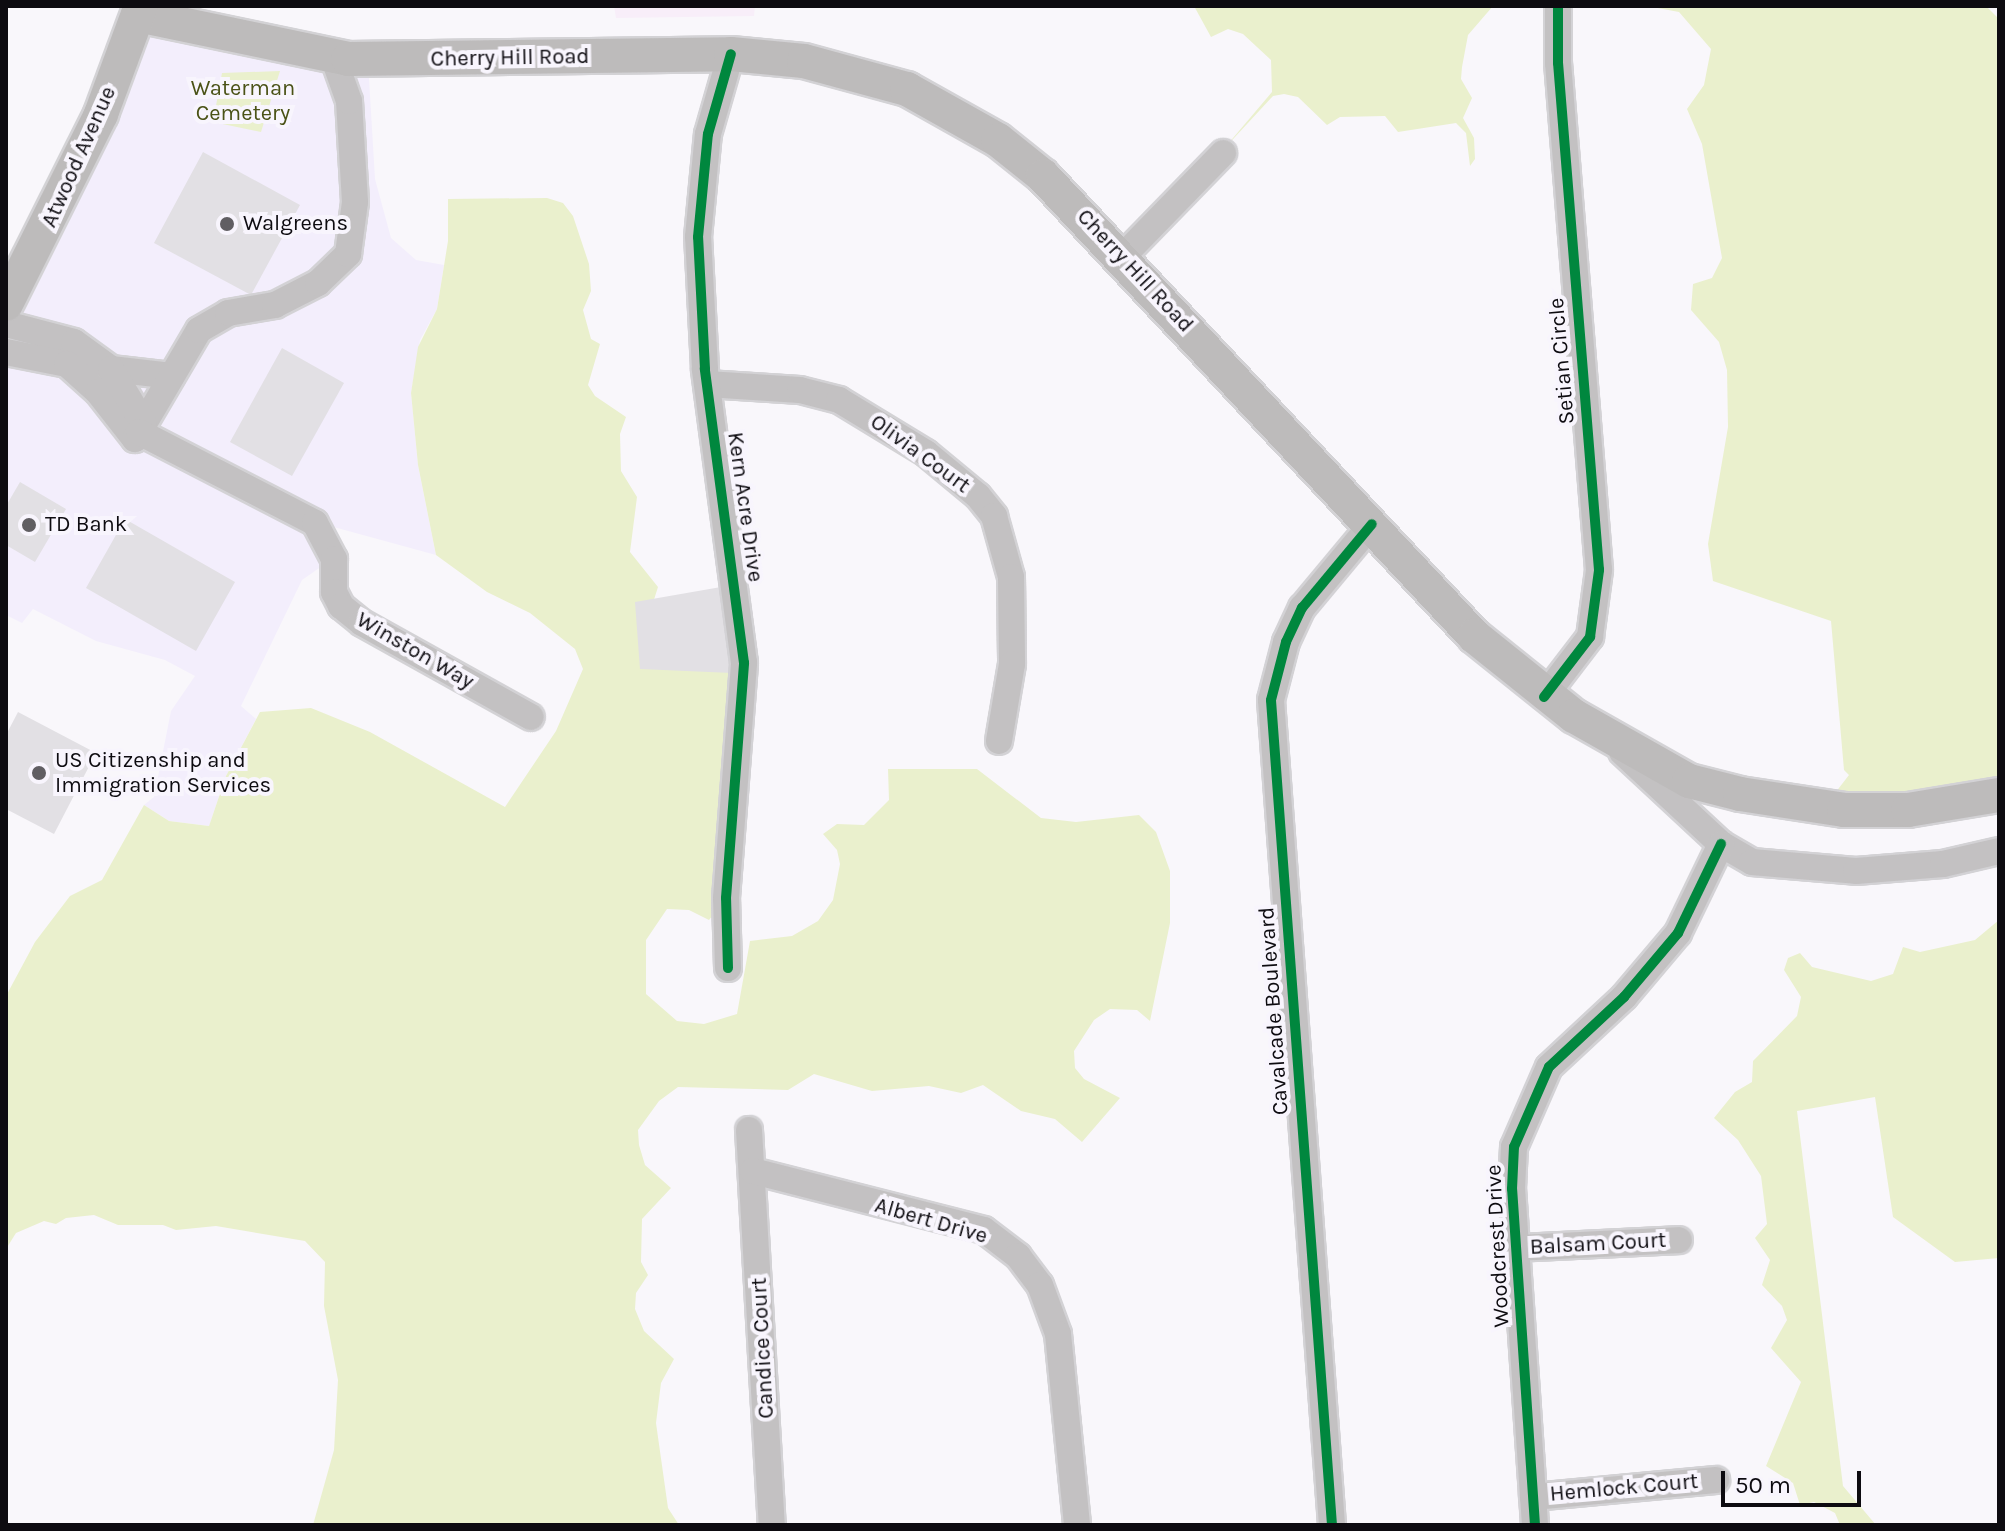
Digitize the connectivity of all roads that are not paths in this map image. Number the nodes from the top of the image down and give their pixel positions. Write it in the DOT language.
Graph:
graph roads {
  1 [pos="1558,6"];
  2 [pos="140,10"];
  3 [pos="731,54"];
  4 [pos="333,56"];
  5 [pos="367,59"];
  6 [pos="349,101"];
  7 [pos="1223,153"];
  8 [pos="1122,257"];
  9 [pos="6,304"];
  10 [pos="6,324"];
  11 [pos="6,352"];
  12 [pos="111,369"];
  13 [pos="172,376"];
  14 [pos="707,384"];
  15 [pos="139,432"];
  16 [pos="1372,524"];
  17 [pos="1544,697"];
  18 [pos="531,717"];
  19 [pos="1605,735"];
  20 [pos="999,741"];
  21 [pos="1999,795"];
  22 [pos="1721,844"];
  23 [pos="1999,851"];
  24 [pos="728,968"];
  25 [pos="749,1130"];
  26 [pos="753,1171"];
  27 [pos="1679,1240"];
  28 [pos="1517,1248"];
  29 [pos="1716,1480"];
  30 [pos="1533,1497"];
  31 [pos="772,1525"];
  32 [pos="1077,1525"];
  33 [pos="1332,1525"];
  34 [pos="1535,1525"];
  1 -- 17 [label="street, Setian Circle"];
  2 -- 4 [label="main road, Cherry Hill Road"];
  2 -- 9 [label="main road, Atwood Avenue"];
  3 -- 5 [label="main road, Cherry Hill Road"];
  3 -- 8 [label="main road, Cherry Hill Road"];
  3 -- 14 [label="street, Kern Acre Drive"];
  4 -- 5 [label="main road, Cherry Hill Road"];
  4 -- 6 [label="street"];
  5 -- 6 [label="street"];
  6 -- 13 [label="street"];
  7 -- 8 [label="street"];
  8 -- 16 [label="main road, Cherry Hill Road"];
  10 -- 12 [label="street"];
  11 -- 15 [label="street"];
  12 -- 13 [label="street"];
  12 -- 15 [label="street"];
  13 -- 15 [label="street"];
  14 -- 20 [label="street, Olivia Court"];
  14 -- 24 [label="street, Kern Acre Drive"];
  15 -- 18 [label="street, Winston Way"];
  16 -- 17 [label="main road, Cherry Hill Road"];
  16 -- 33 [label="street, Cavalcade Boulevard"];
  17 -- 19 [label="main road, Cherry Hill Road"];
  19 -- 21 [label="main road, Cherry Hill Road"];
  19 -- 22 [label="street"];
  22 -- 23 [label="street"];
  22 -- 28 [label="street, Woodcrest Drive"];
  25 -- 26 [label="street"];
  26 -- 31 [label="street, Candice Court"];
  26 -- 32 [label="street, Albert Drive"];
  27 -- 28 [label="street, Balsam Court"];
  28 -- 30 [label="street, Woodcrest Drive"];
  29 -- 30 [label="street, Hemlock Court"];
  30 -- 34 [label="street, Woodcrest Drive"];
}
